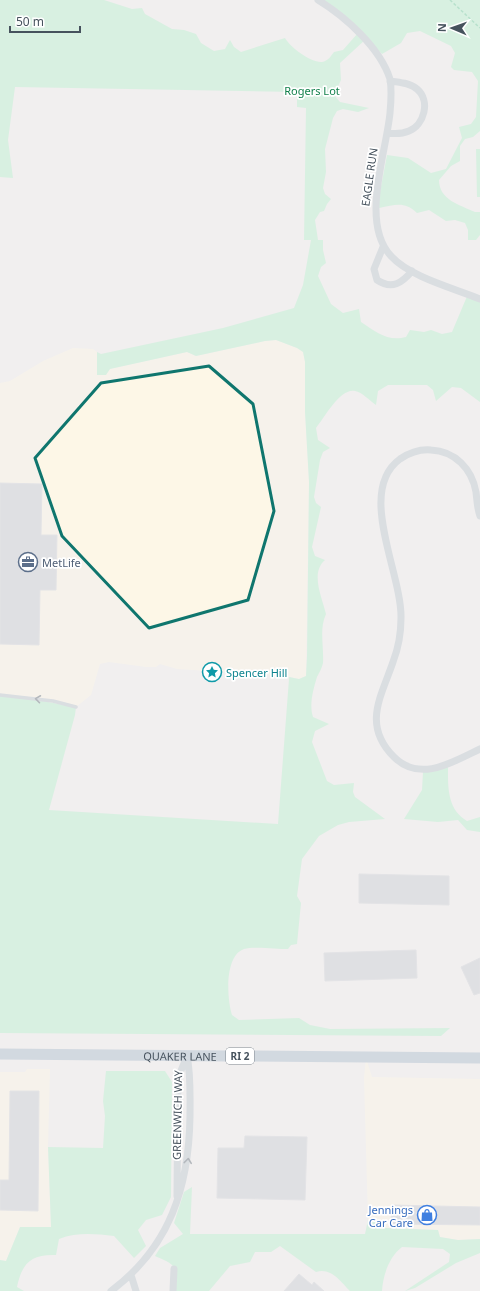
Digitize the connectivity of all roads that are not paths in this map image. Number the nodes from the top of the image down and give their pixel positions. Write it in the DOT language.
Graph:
graph roads {
  1 [pos="318,0"];
  2 [pos="390,81"];
  3 [pos="387,133"];
  4 [pos="383,247"];
  5 [pos="412,271"];
  6 [pos="480,299"];
  7 [pos="480,516"];
  8 [pos="0,694"];
  9 [pos="76,707"];
  10 [pos="480,749"];
  11 [pos="0,1054"];
  12 [pos="187,1055"];
  13 [pos="480,1058"];
  14 [pos="177,1198"];
  15 [pos="174,1269"];
  16 [pos="132,1275"];
  17 [pos="111,1291"];
  18 [pos="136,1291"];
  19 [pos="173,1291"];
  1 -- 2 [label="street, EAGLE RUN"];
  2 -- 3 [label="street, EAGLE RUN"];
  2 -- 3 [label="street"];
  3 -- 4 [label="street, EAGLE RUN"];
  4 -- 5 [label="street, EAGLE RUN"];
  4 -- 5 [label="street"];
  5 -- 6 [label="street, EAGLE RUN"];
  7 -- 10 [label="street"];
  9 -- 8 [label="lane, one-way"];
  11 -- 12 [label="main road, QUAKER LANE / RI 2"];
  12 -- 13 [label="main road, QUAKER LANE / RI 2"];
  12 -- 14 [label="street, GREENWICH WAY"];
  14 -- 12 [label="street, GREENWICH WAY, one-way"];
  14 -- 16 [label="street, GREENWICH WAY"];
  15 -- 19 [label="street"];
  16 -- 17 [label="street, GREENWICH WAY"];
  16 -- 18 [label="street"];
}
